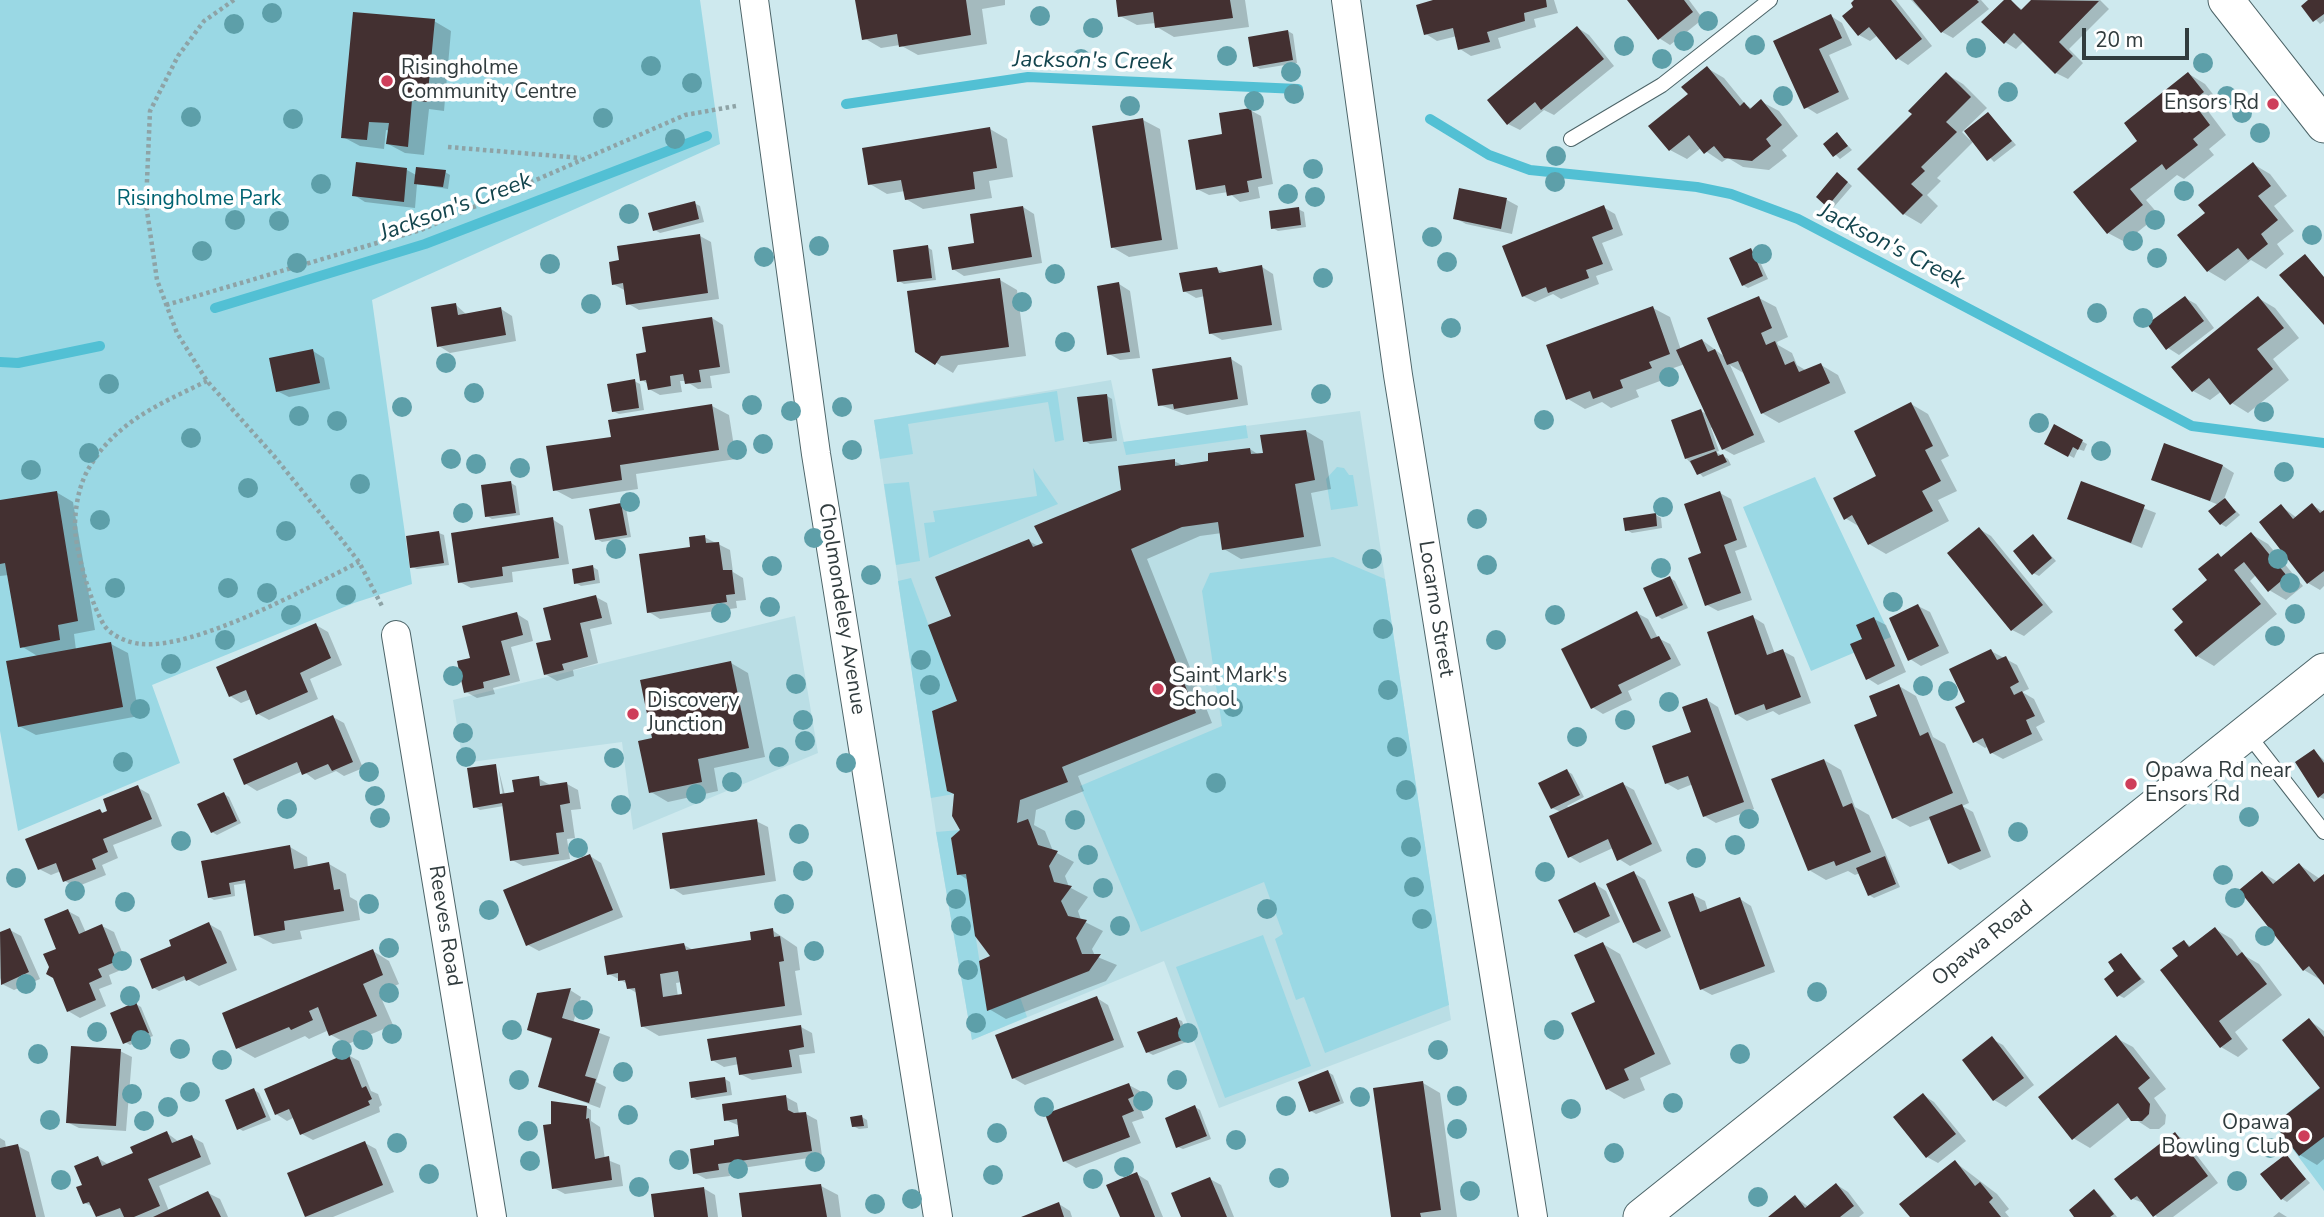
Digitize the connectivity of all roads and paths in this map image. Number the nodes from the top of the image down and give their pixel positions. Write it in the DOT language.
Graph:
graph roads {
  1 [pos="234,0"];
  2 [pos="754,0"];
  3 [pos="1346,0"];
  4 [pos="1770,0"];
  5 [pos="2226,0"];
  6 [pos="767,100"];
  7 [pos="2324,125"];
  8 [pos="1571,139"];
  9 [pos="449,147"];
  10 [pos="582,158"];
  11 [pos="166,305"];
  12 [pos="207,380"];
  13 [pos="359,562"];
  14 [pos="396,635"];
  15 [pos="2324,671"];
  16 [pos="2247,733"];
  17 [pos="2324,832"];
  18 [pos="492,1217"];
  19 [pos="938,1217"];
  20 [pos="1533,1217"];
  21 [pos="1641,1217"];
  1 -- 11 [label="path"];
  2 -- 6 [label="street, Cholmondeley Avenue"];
  3 -- 20 [label="street, Locarno Street"];
  4 -- 8 [label="lane"];
  5 -- 7 [label="street"];
  6 -- 10 [label="path"];
  6 -- 19 [label="street, Cholmondeley Avenue"];
  9 -- 10 [label="path"];
  10 -- 11 [label="path"];
  11 -- 12 [label="path"];
  12 -- 13 [label="path"];
  12 -- 13 [label="path"];
  13 -- 14 [label="path"];
  14 -- 18 [label="street, Reeves Road"];
  15 -- 16 [label="street, Opawa Road"];
  16 -- 17 [label="lane"];
  16 -- 21 [label="street, Opawa Road"];
}
